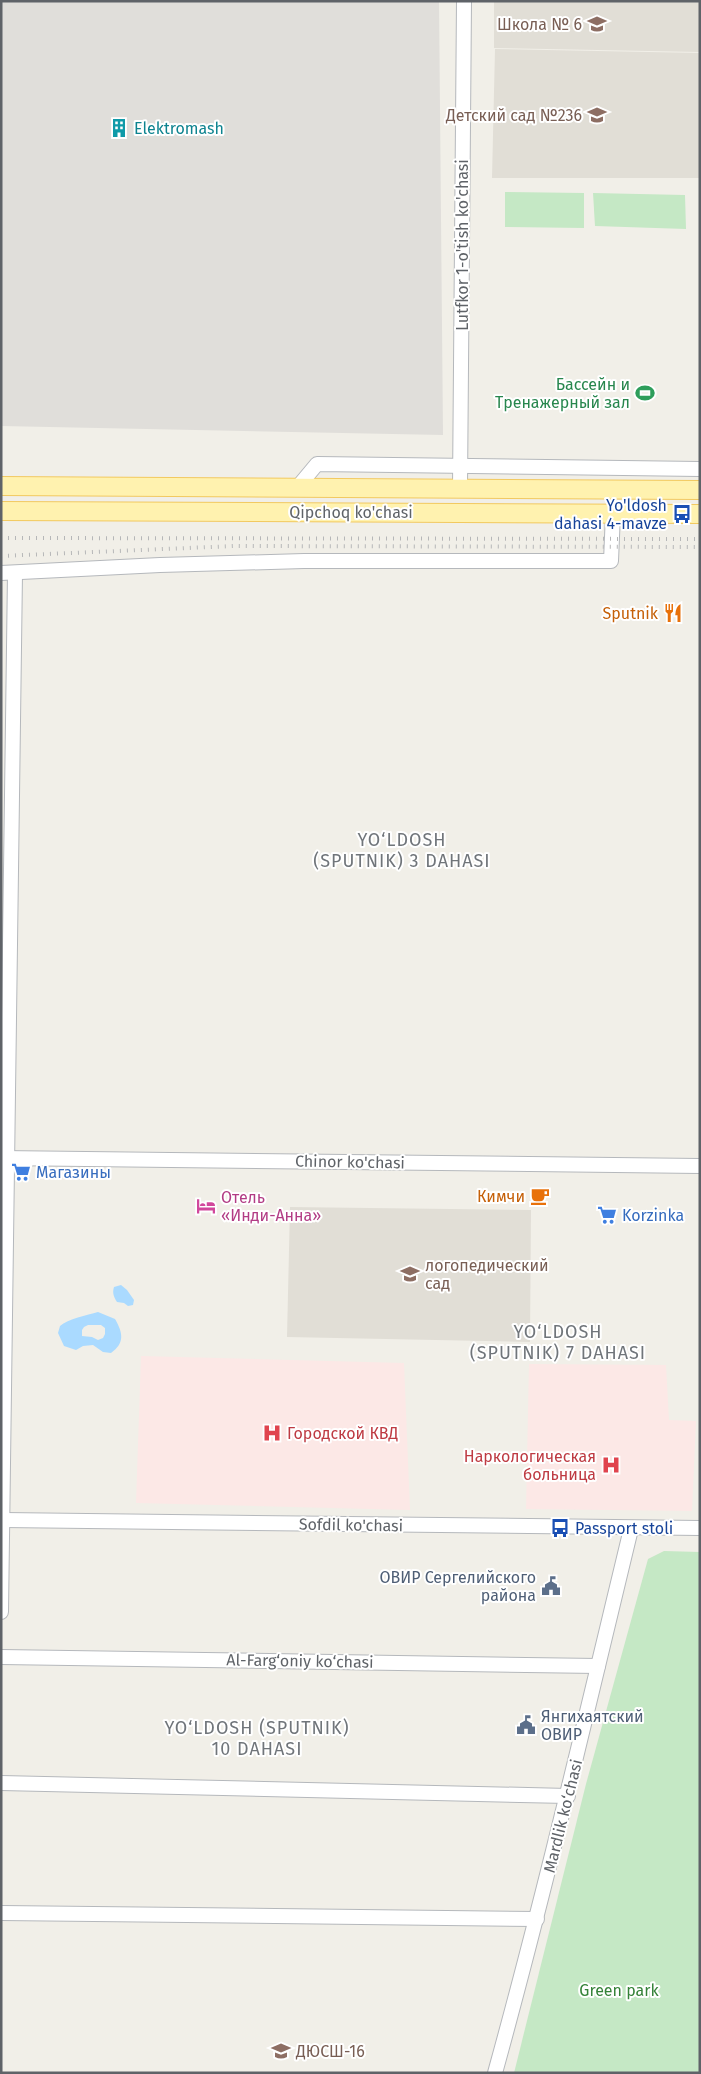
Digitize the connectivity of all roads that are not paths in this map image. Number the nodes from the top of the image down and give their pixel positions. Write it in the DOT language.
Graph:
graph roads {
  1 [pos="464,1"];
  2 [pos="460,466"];
  3 [pos="700,469"];
  4 [pos="1,486"];
  5 [pos="297,488"];
  6 [pos="460,488"];
  7 [pos="661,489"];
  8 [pos="700,490"];
  9 [pos="1,511"];
  10 [pos="297,512"];
  11 [pos="613,514"];
  12 [pos="661,514"];
  13 [pos="700,514"];
  14 [pos="1,573"];
  15 [pos="16,573"];
  16 [pos="4,1158"];
  17 [pos="700,1166"];
  18 [pos="3,1520"];
  19 [pos="700,1528"];
  20 [pos="631,1529"];
  21 [pos="1,1612"];
  22 [pos="1,1657"];
  23 [pos="598,1666"];
  24 [pos="1,1783"];
  25 [pos="568,1796"];
  26 [pos="1,1913"];
  27 [pos="537,1919"];
  28 [pos="496,2073"];
  1 -- 2 [label="street, Lutfkor 1-o'tish ko'chasi"];
  2 -- 3 [label="street, Qipchoq ko'chasi"];
  2 -- 5 [label="street, Qipchoq ko'chasi"];
  2 -- 6 [label="street, Lutfkor 1-o'tish ko'chasi"];
  4 -- 5 [label="main road, Qipchoq ko'chasi"];
  5 -- 6 [label="main road, Qipchoq ko'chasi"];
  5 -- 10 [label="main road"];
  6 -- 7 [label="main road, Qipchoq ko'chasi"];
  7 -- 8 [label="main road, Qipchoq ko'chasi"];
  7 -- 12 [label="main road"];
  9 -- 10 [label="main road, Qipchoq ko'chasi"];
  10 -- 11 [label="main road, Qipchoq ko'chasi"];
  11 -- 12 [label="main road, Qipchoq ko'chasi"];
  11 -- 15 [label="street"];
  12 -- 13 [label="main road, Qipchoq ko'chasi"];
  14 -- 15 [label="street"];
  15 -- 16 [label="street"];
  16 -- 17 [label="street, Chinor ko'chasi"];
  16 -- 18 [label="street"];
  18 -- 20 [label="street, Sofdil ko'chasi"];
  18 -- 21 [label="street"];
  19 -- 20 [label="street, Sofdil ko'chasi"];
  20 -- 23 [label="street, Mardlik ko‘chasi"];
  22 -- 23 [label="street, Al-Farg‘oniy ko‘chasi"];
  23 -- 25 [label="street, Mardlik ko‘chasi"];
  24 -- 25 [label="street"];
  25 -- 27 [label="street, Mardlik ko‘chasi"];
  26 -- 27 [label="street"];
  27 -- 28 [label="street, Mardlik ko‘chasi"];
}
